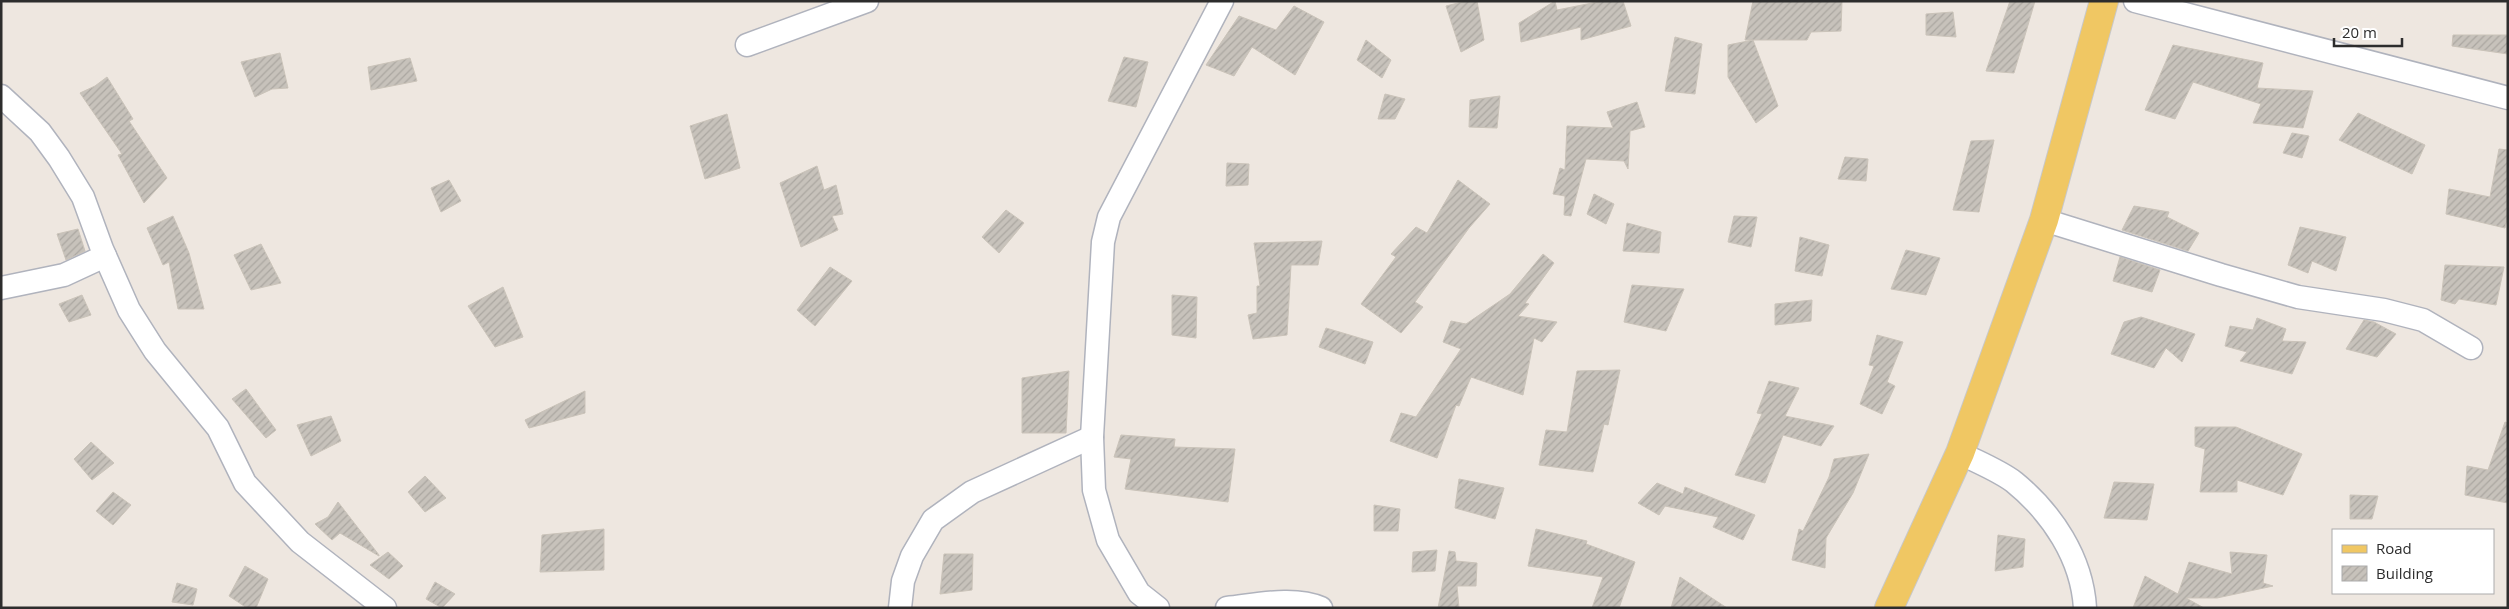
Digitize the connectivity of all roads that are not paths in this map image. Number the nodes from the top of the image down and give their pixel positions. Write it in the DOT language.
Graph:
graph roads {
  1 [pos="867,1"];
  2 [pos="1222,1"];
  3 [pos="2104,1"];
  4 [pos="2135,1"];
  5 [pos="747,45"];
  6 [pos="1,96"];
  7 [pos="2508,98"];
  8 [pos="2044,220"];
  9 [pos="105,256"];
  10 [pos="1,288"];
  11 [pos="2471,348"];
  12 [pos="1092,437"];
  13 [pos="1960,453"];
  14 [pos="385,608"];
  15 [pos="900,608"];
  16 [pos="1158,608"];
  17 [pos="1227,608"];
  18 [pos="1321,608"];
  19 [pos="1890,608"];
  20 [pos="2085,608"];
  1 -- 5 [label="street"];
  2 -- 12 [label="street"];
  3 -- 8 [label="main road"];
  4 -- 7 [label="street"];
  6 -- 9 [label="street"];
  8 -- 11 [label="street"];
  8 -- 13 [label="main road"];
  9 -- 10 [label="street"];
  9 -- 14 [label="street"];
  12 -- 15 [label="street"];
  12 -- 16 [label="street"];
  13 -- 19 [label="main road"];
  13 -- 20 [label="street"];
  17 -- 18 [label="street"];
}
